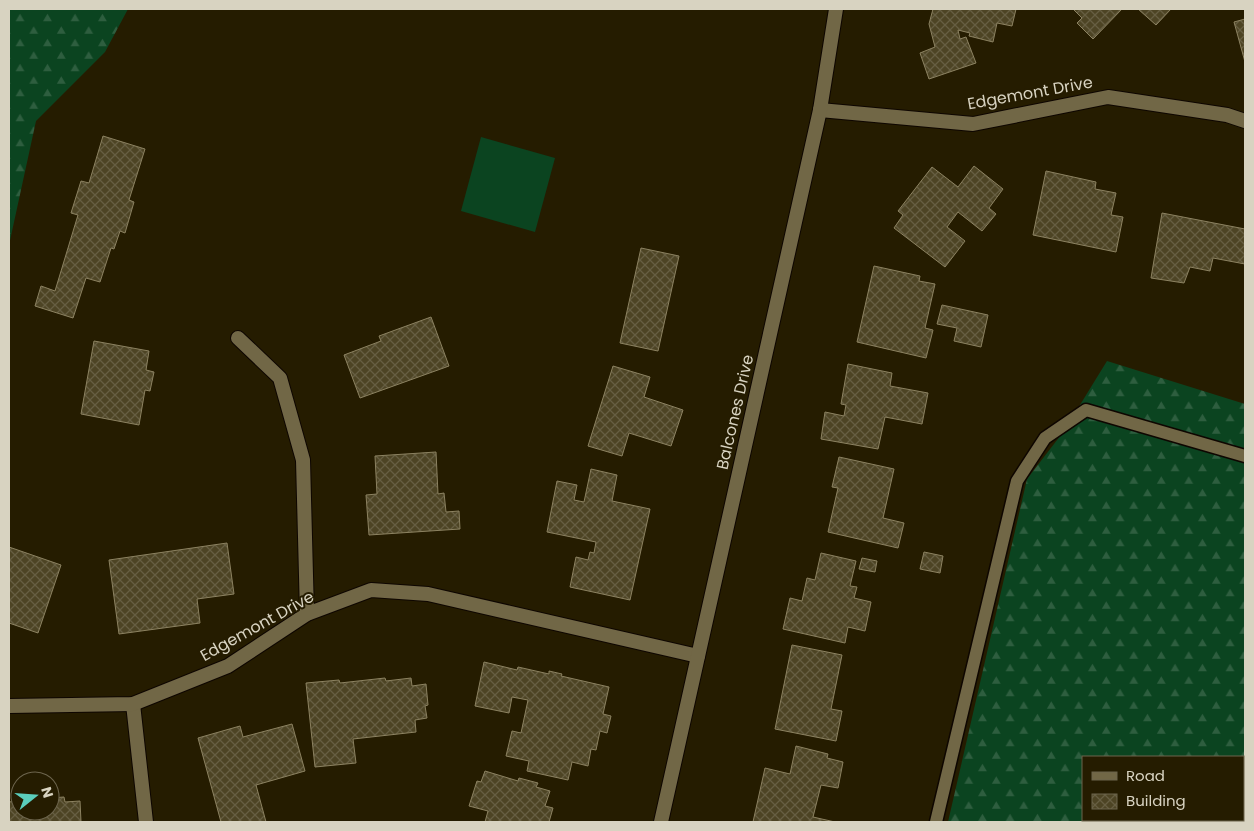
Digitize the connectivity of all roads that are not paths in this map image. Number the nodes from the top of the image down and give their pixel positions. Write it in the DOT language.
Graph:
graph roads {
  1 [pos="836,9"];
  2 [pos="820,110"];
  3 [pos="1245,121"];
  4 [pos="238,338"];
  5 [pos="1245,456"];
  6 [pos="307,614"];
  7 [pos="698,656"];
  8 [pos="133,704"];
  9 [pos="9,706"];
  10 [pos="146,822"];
  11 [pos="661,822"];
  12 [pos="936,822"];
  1 -- 2 [label="street, Balcones Drive"];
  2 -- 3 [label="street, Edgemont Drive"];
  2 -- 7 [label="street, Balcones Drive"];
  4 -- 6 [label="street"];
  5 -- 12 [label="lane"];
  6 -- 7 [label="street, Edgemont Drive"];
  6 -- 8 [label="street, Edgemont Drive"];
  7 -- 11 [label="street, Balcones Drive"];
  8 -- 9 [label="street, Edgemont Drive"];
  8 -- 10 [label="street"];
}
